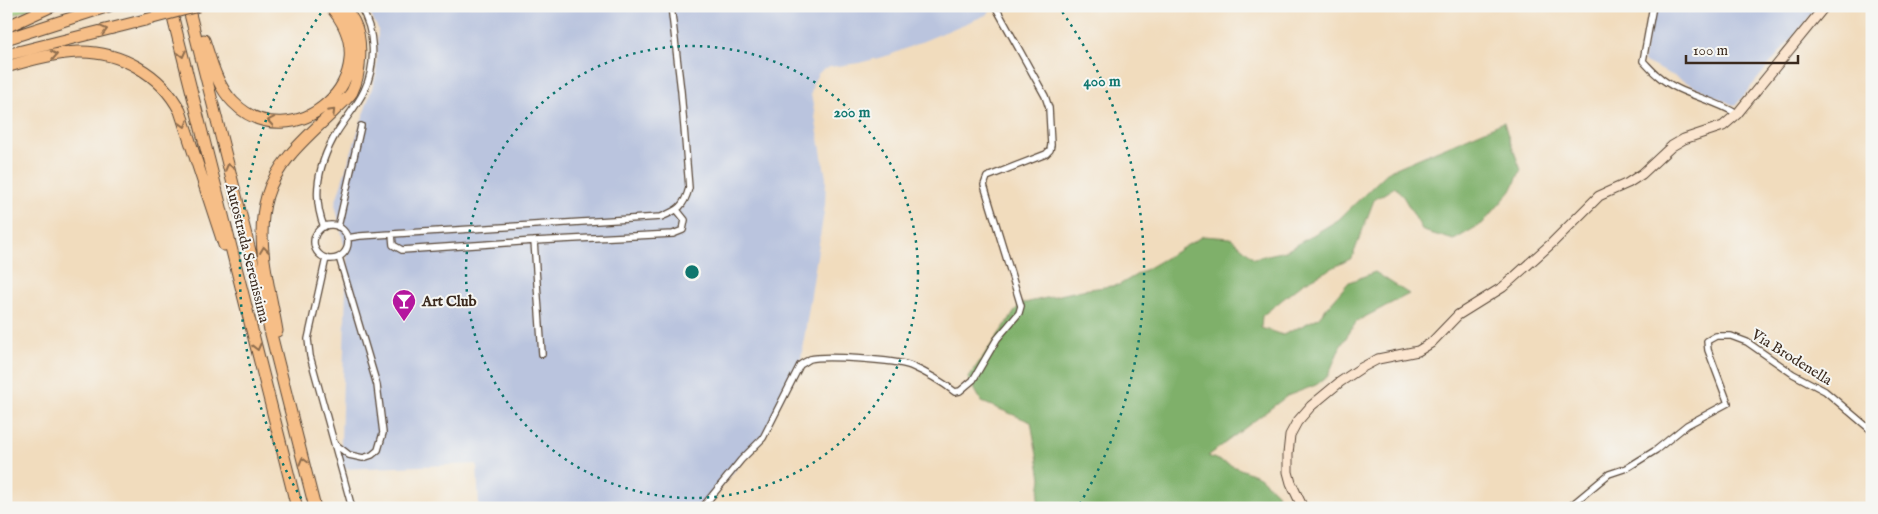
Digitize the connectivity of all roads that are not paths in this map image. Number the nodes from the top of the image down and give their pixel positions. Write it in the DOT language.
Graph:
graph roads {
  1 [pos="52,6"];
  2 [pos="109,6"];
  3 [pos="170,6"];
  4 [pos="190,6"];
  5 [pos="198,6"];
  6 [pos="330,6"];
  7 [pos="343,6"];
  8 [pos="360,6"];
  9 [pos="671,6"];
  10 [pos="995,6"];
  11 [pos="1653,6"];
  12 [pos="1825,6"];
  13 [pos="6,27"];
  14 [pos="6,39"];
  15 [pos="6,54"];
  16 [pos="6,67"];
  17 [pos="1737,114"];
  18 [pos="361,126"];
  19 [pos="677,210"];
  20 [pos="324,227"];
  21 [pos="338,227"];
  22 [pos="392,234"];
  23 [pos="347,238"];
  24 [pos="534,240"];
  25 [pos="339,257"];
  26 [pos="326,258"];
  27 [pos="250,323"];
  28 [pos="542,354"];
  29 [pos="292,419"];
  30 [pos="1872,431"];
  31 [pos="335,444"];
  32 [pos="298,508"];
  33 [pos="315,508"];
  34 [pos="352,508"];
  35 [pos="702,508"];
  36 [pos="1303,508"];
  37 [pos="1568,508"];
  1 -- 13 [label="highway"];
  2 -- 14 [label="highway"];
  3 -- 27 [label="highway, Autostrada Serenissima, one-way"];
  6 -- 4 [label="highway, one-way"];
  29 -- 4 [label="highway, Autostrada Serenissima, one-way"];
  15 -- 5 [label="highway, one-way, bridge"];
  29 -- 7 [label="highway, one-way"];
  8 -- 20 [label="street"];
  9 -- 19 [label="street"];
  10 -- 35 [label="street"];
  11 -- 17 [label="street"];
  12 -- 17 [label="street"];
  16 -- 27 [label="highway, one-way"];
  17 -- 36 [label="street"];
  18 -- 21 [label="street"];
  19 -- 22 [label="street"];
  19 -- 24 [label="street"];
  20 -- 21 [label="street"];
  20 -- 26 [label="street"];
  21 -- 23 [label="street"];
  22 -- 23 [label="street"];
  22 -- 24 [label="street"];
  23 -- 25 [label="street"];
  24 -- 28 [label="street"];
  25 -- 26 [label="street"];
  25 -- 31 [label="street"];
  26 -- 31 [label="street"];
  27 -- 32 [label="highway, Autostrada Serenissima, one-way"];
  33 -- 29 [label="highway, Autostrada Serenissima, one-way"];
  30 -- 37 [label="street, Via Brodenella"];
  31 -- 34 [label="street"];
}
